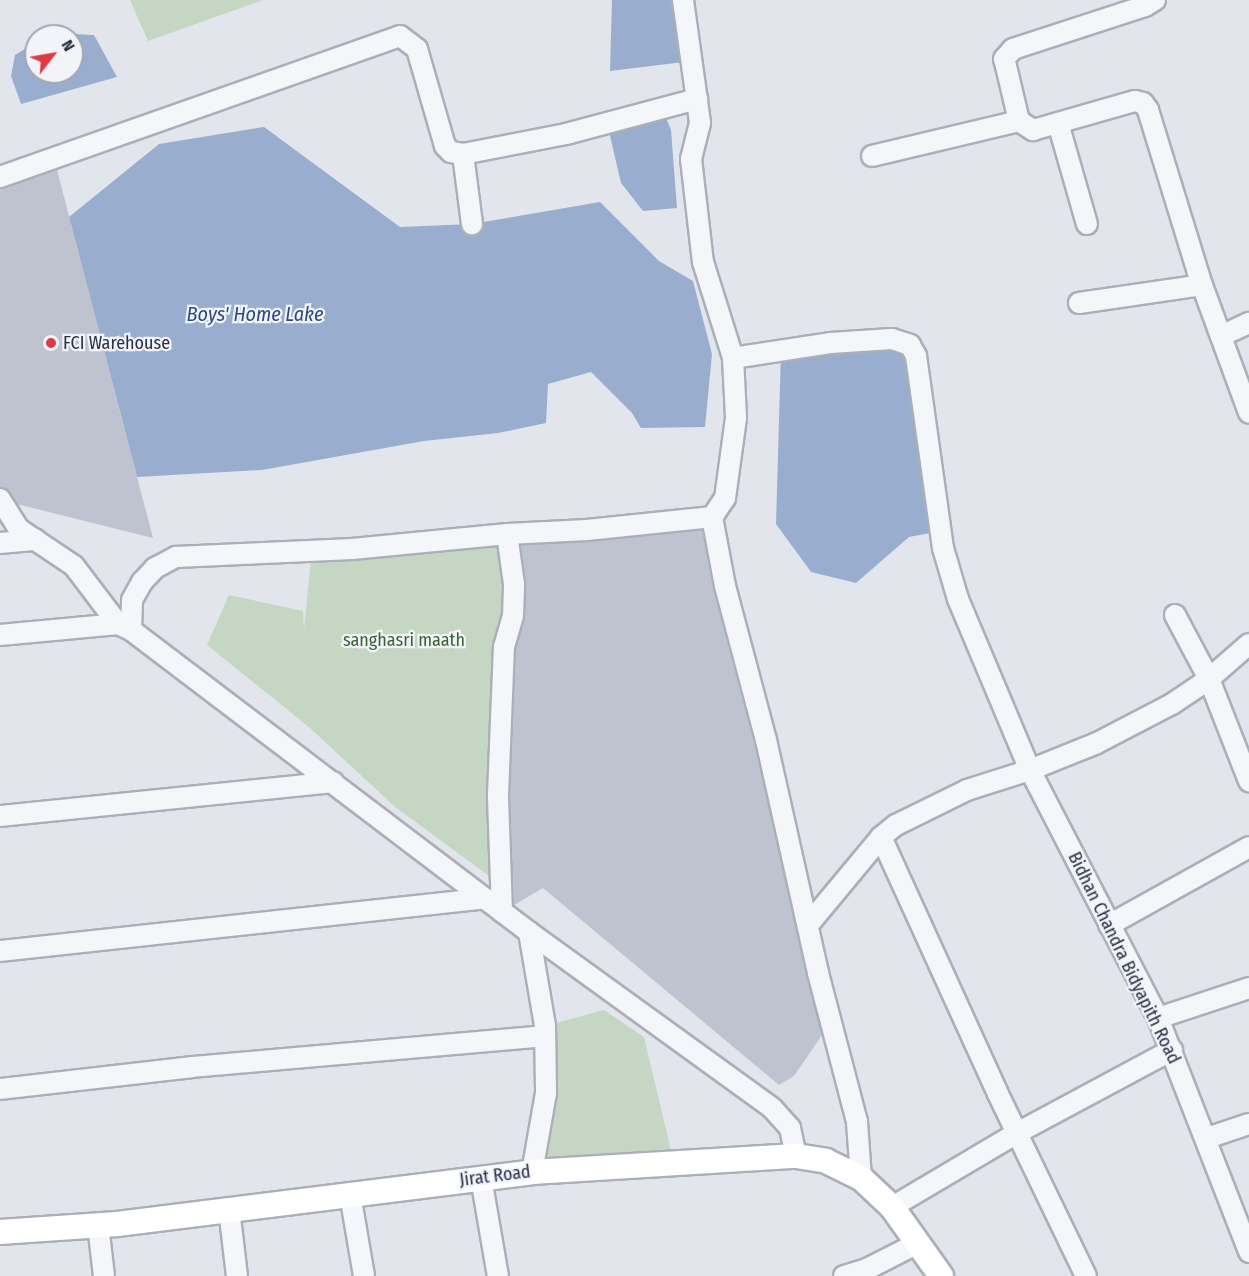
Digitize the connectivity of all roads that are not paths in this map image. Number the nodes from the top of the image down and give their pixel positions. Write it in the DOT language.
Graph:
graph roads {
  1 [pos="683,0"];
  2 [pos="1155,0"];
  3 [pos="697,99"];
  4 [pos="1019,121"];
  5 [pos="1058,123"];
  6 [pos="463,154"];
  7 [pos="872,156"];
  8 [pos="0,177"];
  9 [pos="472,224"];
  10 [pos="1087,224"];
  11 [pos="1202,285"];
  12 [pos="1079,303"];
  13 [pos="1249,323"];
  14 [pos="1221,336"];
  15 [pos="733,358"];
  16 [pos="1249,413"];
  17 [pos="0,499"];
  18 [pos="712,517"];
  19 [pos="507,534"];
  20 [pos="36,540"];
  21 [pos="0,543"];
  22 [pos="1175,615"];
  23 [pos="124,627"];
  24 [pos="0,635"];
  25 [pos="1249,644"];
  26 [pos="1209,679"];
  27 [pos="1030,770"];
  28 [pos="1249,781"];
  29 [pos="333,782"];
  30 [pos="0,816"];
  31 [pos="881,837"];
  32 [pos="1249,847"];
  33 [pos="484,898"];
  34 [pos="501,912"];
  35 [pos="808,925"];
  36 [pos="1109,925"];
  37 [pos="529,933"];
  38 [pos="0,951"];
  39 [pos="1249,988"];
  40 [pos="1158,1018"];
  41 [pos="545,1035"];
  42 [pos="1172,1050"];
  43 [pos="0,1089"];
  44 [pos="1249,1124"];
  45 [pos="1017,1132"];
  46 [pos="1207,1138"];
  47 [pos="796,1156"];
  48 [pos="532,1172"];
  49 [pos="481,1178"];
  50 [pos="861,1178"];
  51 [pos="350,1194"];
  52 [pos="892,1207"];
  53 [pos="229,1209"];
  54 [pos="98,1225"];
  55 [pos="0,1232"];
  56 [pos="918,1243"];
  57 [pos="1249,1252"];
  58 [pos="104,1276"];
  59 [pos="237,1276"];
  60 [pos="364,1276"];
  61 [pos="498,1276"];
  62 [pos="844,1276"];
  63 [pos="941,1276"];
  64 [pos="1086,1276"];
  1 -- 3 [label="street"];
  2 -- 4 [label="street"];
  3 -- 6 [label="street"];
  3 -- 15 [label="street"];
  4 -- 5 [label="street"];
  4 -- 7 [label="street"];
  5 -- 10 [label="street"];
  5 -- 11 [label="street"];
  6 -- 8 [label="street"];
  6 -- 9 [label="street"];
  11 -- 12 [label="street"];
  11 -- 14 [label="street"];
  13 -- 14 [label="street"];
  14 -- 16 [label="street"];
  15 -- 18 [label="street"];
  15 -- 27 [label="street, Bidhan Chandra Bidyapith Road"];
  17 -- 20 [label="street"];
  18 -- 19 [label="street"];
  18 -- 35 [label="street"];
  19 -- 23 [label="street"];
  19 -- 34 [label="street"];
  20 -- 21 [label="street"];
  20 -- 23 [label="street"];
  22 -- 26 [label="street"];
  23 -- 24 [label="street"];
  23 -- 29 [label="street"];
  25 -- 26 [label="street"];
  26 -- 27 [label="street"];
  26 -- 28 [label="street"];
  27 -- 31 [label="street"];
  27 -- 36 [label="street, Bidhan Chandra Bidyapith Road"];
  29 -- 30 [label="street"];
  29 -- 33 [label="street"];
  31 -- 35 [label="street"];
  31 -- 45 [label="street"];
  32 -- 36 [label="street"];
  33 -- 34 [label="street"];
  33 -- 38 [label="street"];
  34 -- 37 [label="street"];
  35 -- 50 [label="street"];
  36 -- 40 [label="street, Bidhan Chandra Bidyapith Road"];
  37 -- 41 [label="street"];
  37 -- 47 [label="street"];
  39 -- 40 [label="street"];
  40 -- 42 [label="street, Bidhan Chandra Bidyapith Road"];
  41 -- 43 [label="street"];
  41 -- 48 [label="street"];
  42 -- 45 [label="street"];
  42 -- 46 [label="street, Bidhan Chandra Bidyapith Road"];
  44 -- 46 [label="street"];
  45 -- 52 [label="street"];
  45 -- 64 [label="street"];
  46 -- 57 [label="street, Bidhan Chandra Bidyapith Road"];
  47 -- 48 [label="main road, Jirat Road"];
  47 -- 50 [label="main road, Jirat Road"];
  48 -- 49 [label="main road, Jirat Road"];
  49 -- 51 [label="main road, Jirat Road"];
  49 -- 61 [label="street"];
  50 -- 52 [label="main road, Jirat Road"];
  51 -- 53 [label="main road, Jirat Road"];
  51 -- 60 [label="street"];
  52 -- 56 [label="main road, Jirat Road"];
  53 -- 54 [label="main road, Jirat Road"];
  53 -- 59 [label="street"];
  54 -- 55 [label="main road, Jirat Road"];
  54 -- 58 [label="street"];
  56 -- 62 [label="street"];
  56 -- 63 [label="main road, Jirat Road"];
}
